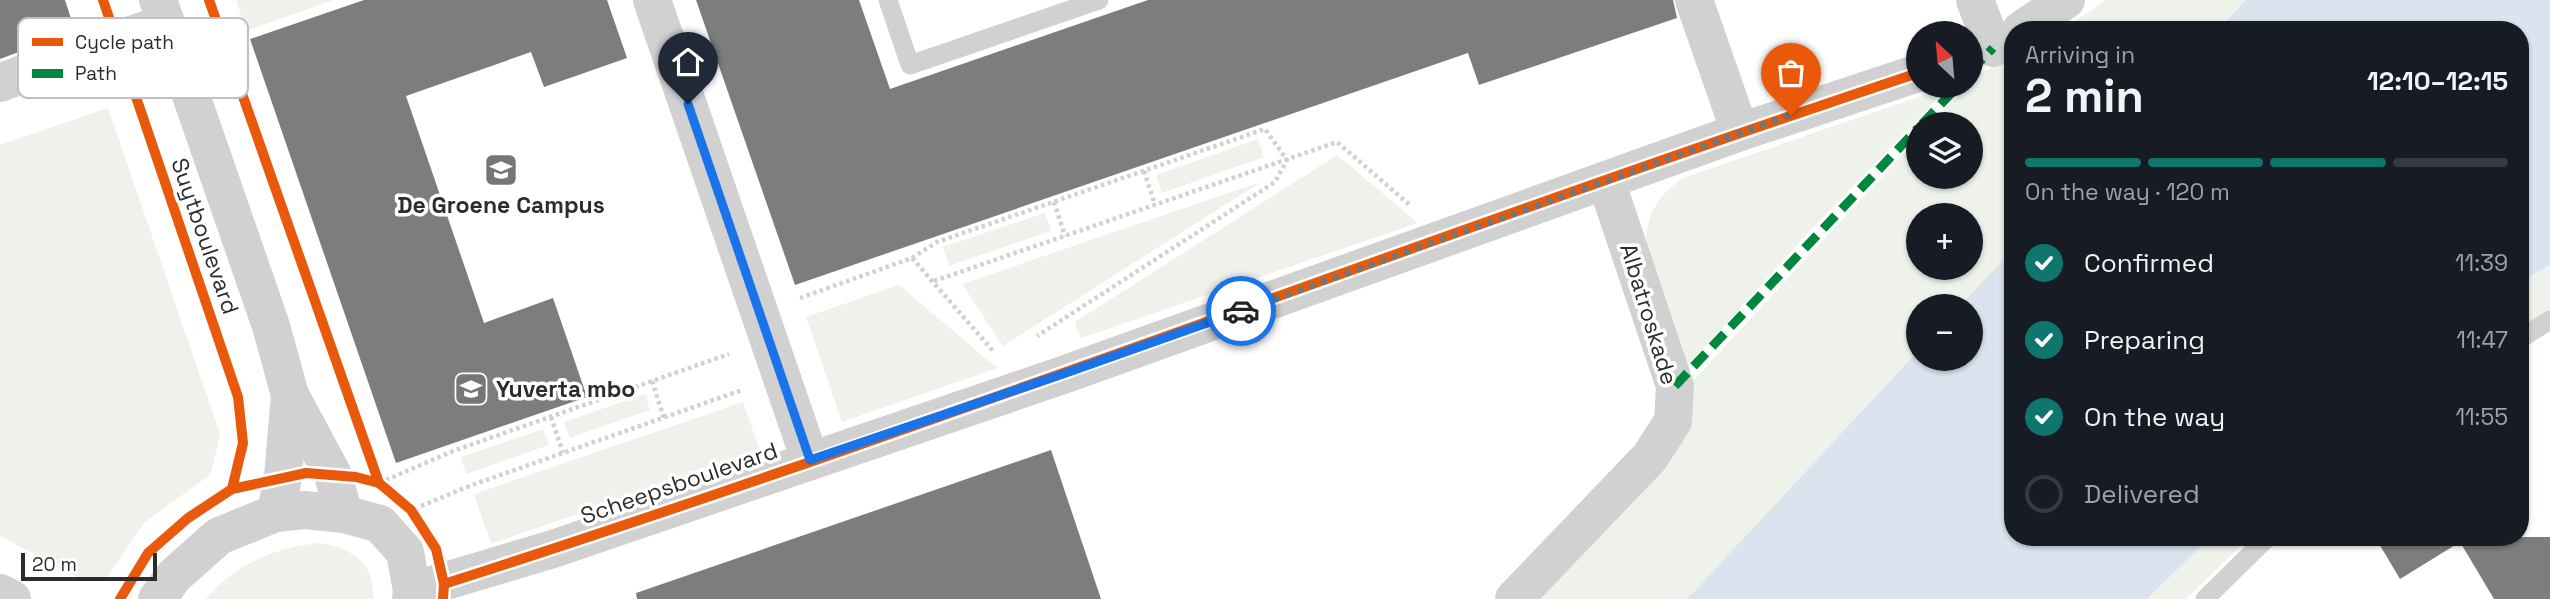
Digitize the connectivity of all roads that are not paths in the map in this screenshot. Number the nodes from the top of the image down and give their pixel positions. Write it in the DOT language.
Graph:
graph roads {
  1 [pos="652,0"];
  2 [pos="888,0"];
  3 [pos="1099,0"];
  4 [pos="1694,0"];
  5 [pos="1975,0"];
  6 [pos="2066,0"];
  7 [pos="2032,21"];
  8 [pos="1999,42"];
  9 [pos="18,76"];
  10 [pos="1906,77"];
  11 [pos="0,83"];
  12 [pos="192,98"];
  13 [pos="1740,132"];
  14 [pos="1605,181"];
  15 [pos="2550,320"];
  16 [pos="2529,333"];
  17 [pos="290,395"];
  18 [pos="810,460"];
  19 [pos="276,513"];
  20 [pos="344,514"];
  21 [pos="2259,546"];
  22 [pos="0,593"];
  23 [pos="412,595"];
  24 [pos="12,599"];
  25 [pos="157,599"];
  26 [pos="1514,599"];
  27 [pos="2205,599"];
  1 -- 18 [label="street"];
  2 -- 3 [label="lane"];
  4 -- 13 [label="street"];
  5 -- 8 [label="street"];
  6 -- 7 [label="street"];
  9 -- 11 [label="street"];
  10 -- 13 [label="street, Scheepsboulevard"];
  12 -- 17 [label="street, Suytboulevard"];
  13 -- 14 [label="street, Scheepsboulevard"];
  14 -- 18 [label="street, Scheepsboulevard"];
  14 -- 26 [label="street, Albatroskade"];
  15 -- 16 [label="lane"];
  17 -- 19 [label="street, Suytboulevard"];
  17 -- 20 [label="street, Suytboulevard"];
  18 -- 23 [label="street, Scheepsboulevard"];
  19 -- 20 [label="street"];
  19 -- 25 [label="street"];
  20 -- 23 [label="street"];
  21 -- 27 [label="lane"];
  22 -- 24 [label="street"];
}
